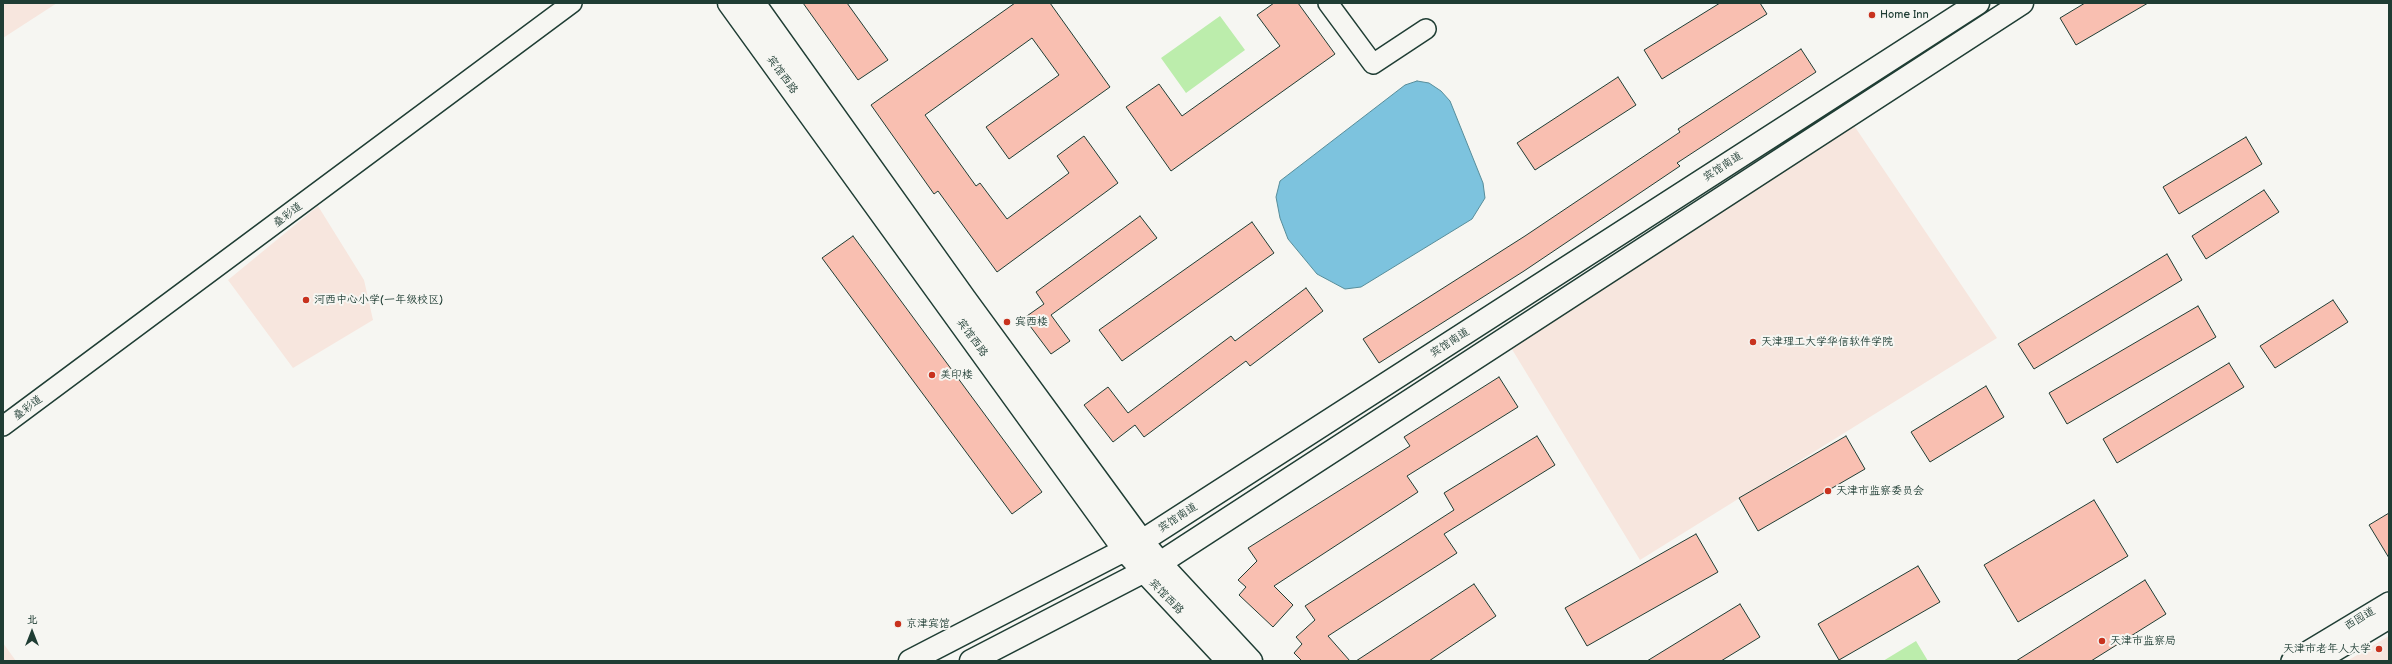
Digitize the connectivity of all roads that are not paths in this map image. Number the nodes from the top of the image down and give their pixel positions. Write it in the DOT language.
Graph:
graph roads {
  1 [pos="572,3"];
  2 [pos="729,3"];
  3 [pos="754,3"];
  4 [pos="1328,3"];
  5 [pos="1978,3"];
  6 [pos="2022,3"];
  7 [pos="1426,29"];
  8 [pos="3,426"];
  9 [pos="1134,546"];
  10 [pos="1151,568"];
  11 [pos="2389,602"];
  12 [pos="2389,619"];
  13 [pos="910,661"];
  14 [pos="971,661"];
  15 [pos="1228,661"];
  16 [pos="1251,661"];
  17 [pos="2291,661"];
  18 [pos="2318,661"];
  1 -- 8 [label="street, 叠彩道"];
  2 -- 9 [label="main road, 宾馆西路"];
  3 -- 9 [label="main road, 宾馆西路"];
  4 -- 7 [label="street"];
  5 -- 9 [label="main road, 宾馆南道"];
  6 -- 10 [label="main road"];
  9 -- 10 [label="main road, 宾馆西路"];
  9 -- 13 [label="main road, 宾馆南道"];
  10 -- 14 [label="main road"];
  10 -- 15 [label="main road, 宾馆西路"];
  10 -- 16 [label="main road, 宾馆西路"];
  11 -- 17 [label="street, 西园道"];
  12 -- 18 [label="street, 西园道"];
}
